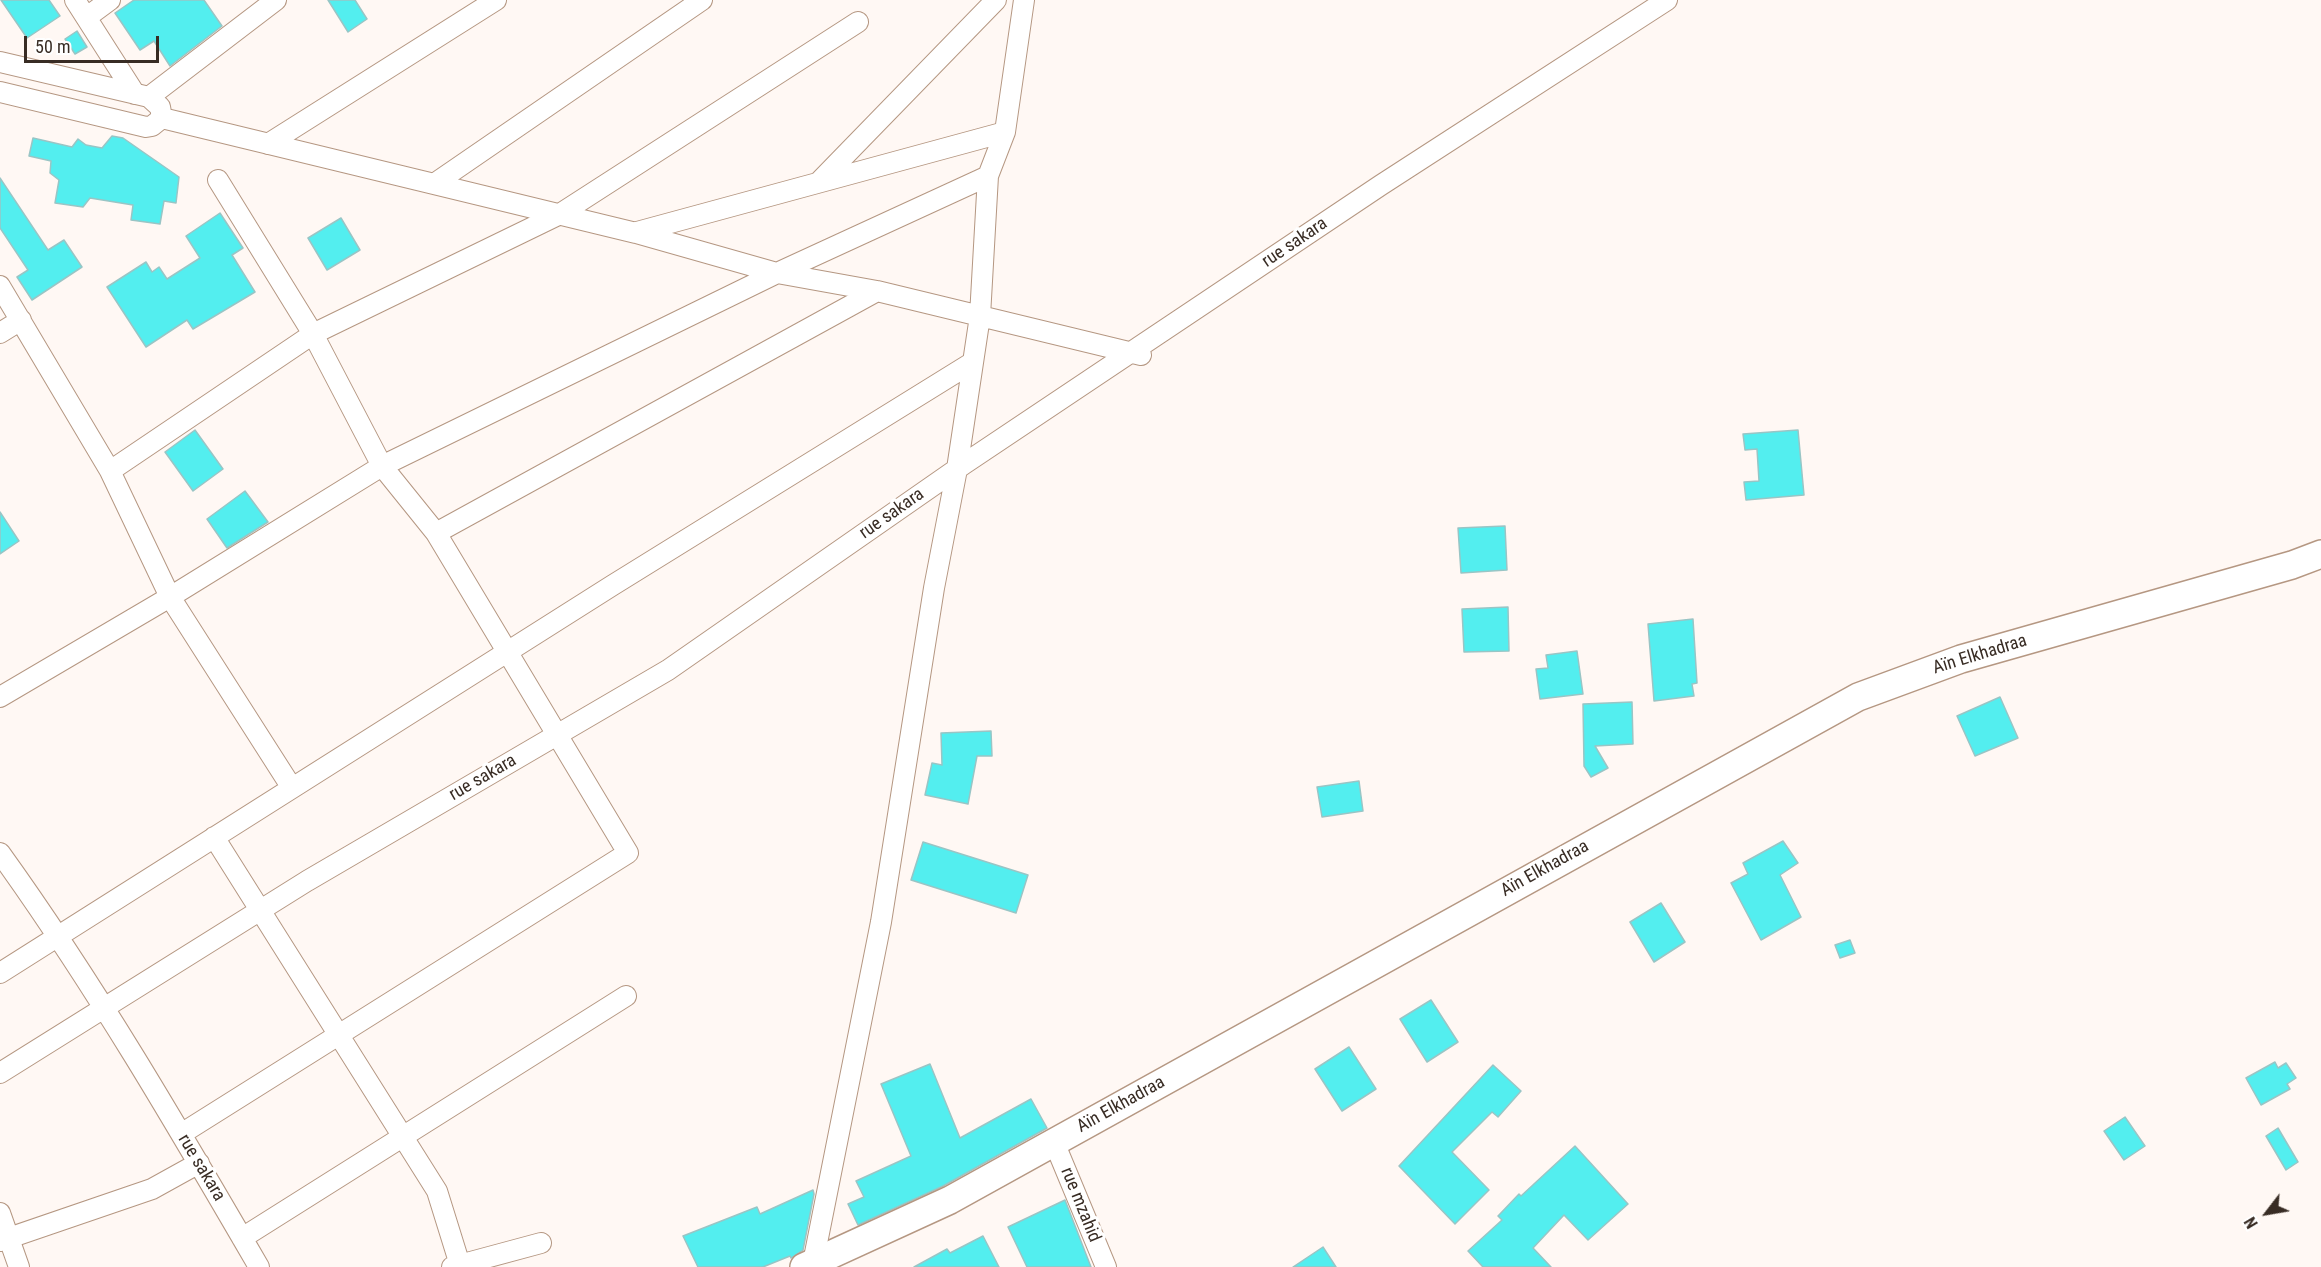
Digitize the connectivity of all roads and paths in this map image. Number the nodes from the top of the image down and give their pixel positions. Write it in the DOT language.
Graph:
graph roads {
  1 [pos="75,0"];
  2 [pos="110,0"];
  3 [pos="276,0"];
  4 [pos="496,0"];
  5 [pos="702,0"];
  6 [pos="996,0"];
  7 [pos="1024,0"];
  8 [pos="1667,0"];
  9 [pos="87,17"];
  10 [pos="858,22"];
  11 [pos="2,61"];
  12 [pos="0,92"];
  13 [pos="142,96"];
  14 [pos="162,118"];
  15 [pos="1005,132"];
  16 [pos="268,144"];
  17 [pos="988,176"];
  18 [pos="218,180"];
  19 [pos="434,184"];
  20 [pos="817,184"];
  21 [pos="560,214"];
  22 [pos="636,232"];
  23 [pos="777,273"];
  24 [pos="0,286"];
  25 [pos="877,291"];
  26 [pos="980,316"];
  27 [pos="21,320"];
  28 [pos="0,333"];
  29 [pos="313,334"];
  30 [pos="1140,355"];
  31 [pos="973,362"];
  32 [pos="382,466"];
  33 [pos="957,469"];
  34 [pos="110,471"];
  35 [pos="435,533"];
  36 [pos="2321,554"];
  37 [pos="170,597"];
  38 [pos="507,652"];
  39 [pos="0,697"];
  40 [pos="557,735"];
  41 [pos="292,788"];
  42 [pos="214,837"];
  43 [pos="0,853"];
  44 [pos="260,910"];
  45 [pos="59,935"];
  46 [pos="0,973"];
  47 [pos="626,996"];
  48 [pos="104,1008"];
  49 [pos="338,1035"];
  50 [pos="0,1073"];
  51 [pos="181,1134"];
  52 [pos="402,1137"];
  53 [pos="1054,1142"];
  54 [pos="199,1163"];
  55 [pos="0,1213"];
  56 [pos="242,1238"];
  57 [pos="5,1239"];
  58 [pos="541,1243"];
  59 [pos="809,1265"];
  60 [pos="456,1266"];
  61 [pos="19,1267"];
  62 [pos="259,1267"];
  63 [pos="1106,1267"];
  1 -- 9 [label="street"];
  2 -- 9 [label="street"];
  3 -- 13 [label="street"];
  4 -- 16 [label="street"];
  5 -- 19 [label="street"];
  6 -- 20 [label="street"];
  7 -- 15 [label="street"];
  8 -- 30 [label="street, rue sakara"];
  9 -- 13 [label="street"];
  10 -- 21 [label="street"];
  11 -- 12 [label="street"];
  11 -- 13 [label="street"];
  12 -- 14 [label="street"];
  13 -- 14 [label="street"];
  14 -- 16 [label="street"];
  15 -- 17 [label="street"];
  15 -- 20 [label="street"];
  16 -- 19 [label="street"];
  17 -- 23 [label="street"];
  17 -- 26 [label="street"];
  18 -- 29 [label="street"];
  19 -- 21 [label="street"];
  20 -- 22 [label="street"];
  21 -- 22 [label="street"];
  21 -- 29 [label="street"];
  22 -- 23 [label="street"];
  23 -- 25 [label="street"];
  23 -- 32 [label="street"];
  24 -- 27 [label="street"];
  25 -- 26 [label="street"];
  25 -- 35 [label="street"];
  26 -- 30 [label="street"];
  26 -- 31 [label="street"];
  27 -- 28 [label="street"];
  27 -- 34 [label="street"];
  29 -- 32 [label="street"];
  29 -- 34 [label="street"];
  30 -- 33 [label="street, rue sakara"];
  31 -- 33 [label="street"];
  31 -- 38 [label="street"];
  32 -- 35 [label="street"];
  32 -- 37 [label="street"];
  33 -- 40 [label="street, rue sakara"];
  33 -- 59 [label="street"];
  34 -- 37 [label="street"];
  35 -- 38 [label="street"];
  36 -- 53 [label="main road, Aïn Elkhadraa"];
  37 -- 39 [label="street"];
  37 -- 41 [label="street"];
  38 -- 40 [label="street"];
  38 -- 41 [label="street"];
  40 -- 44 [label="street, rue sakara"];
  40 -- 49 [label="street"];
  41 -- 42 [label="street"];
  42 -- 44 [label="street"];
  42 -- 45 [label="street"];
  43 -- 45 [label="street"];
  44 -- 48 [label="street, rue sakara"];
  44 -- 49 [label="street"];
  45 -- 46 [label="street"];
  45 -- 48 [label="street"];
  47 -- 52 [label="street"];
  48 -- 50 [label="street, rue sakara"];
  48 -- 51 [label="street, rue sakara"];
  49 -- 51 [label="street"];
  49 -- 52 [label="street"];
  51 -- 54 [label="street, rue sakara"];
  52 -- 56 [label="street"];
  52 -- 60 [label="street"];
  53 -- 59 [label="main road, Aïn Elkhadraa"];
  53 -- 63 [label="street, rue mzahid"];
  54 -- 56 [label="street, rue sakara"];
  54 -- 57 [label="street"];
  55 -- 57 [label="street"];
  56 -- 62 [label="street, rue sakara"];
  57 -- 61 [label="street"];
  58 -- 60 [label="street"];
}
